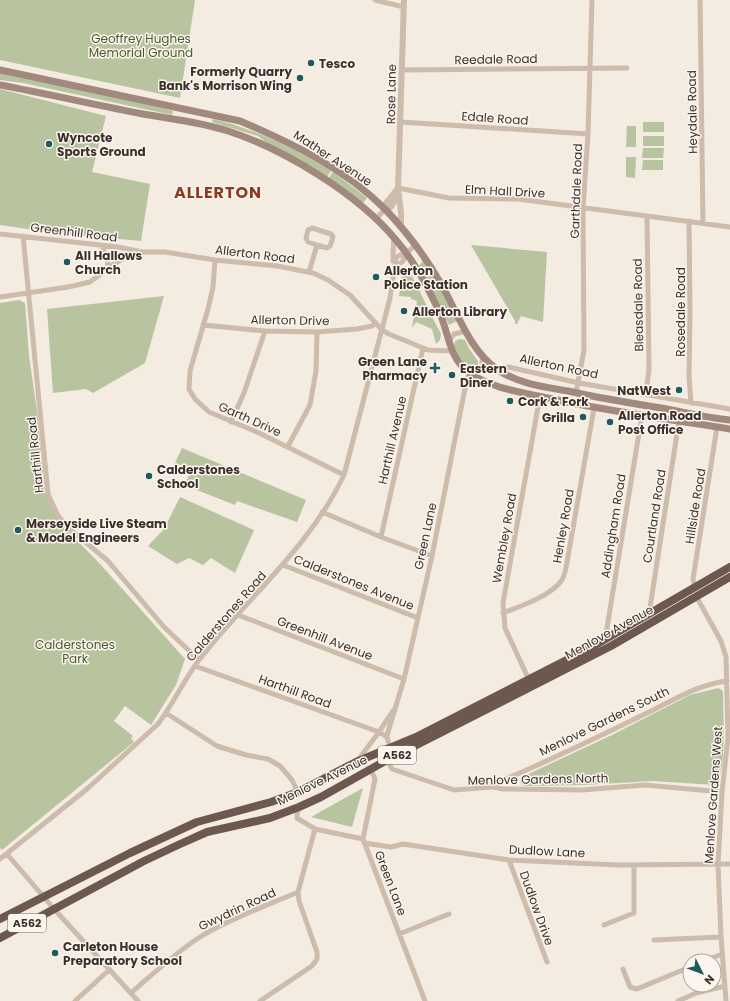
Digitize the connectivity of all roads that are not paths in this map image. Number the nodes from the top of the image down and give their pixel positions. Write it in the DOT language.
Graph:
graph roads {
  1 [pos="375,0"];
  2 [pos="592,0"];
  3 [pos="700,0"];
  4 [pos="404,3"];
  5 [pos="590,68"];
  6 [pos="627,68"];
  7 [pos="0,70"];
  8 [pos="402,70"];
  9 [pos="0,85"];
  10 [pos="189,109"];
  11 [pos="185,122"];
  12 [pos="401,122"];
  13 [pos="588,134"];
  14 [pos="398,188"];
  15 [pos="583,208"];
  16 [pos="385,209"];
  17 [pos="647,216"];
  18 [pos="376,219"];
  19 [pos="689,221"];
  20 [pos="703,223"];
  21 [pos="400,226"];
  22 [pos="730,227"];
  23 [pos="0,234"];
  24 [pos="23,236"];
  25 [pos="394,238"];
  26 [pos="318,245"];
  27 [pos="416,245"];
  28 [pos="102,246"];
  29 [pos="145,252"];
  30 [pos="406,253"];
  31 [pos="214,260"];
  32 [pos="394,268"];
  33 [pos="107,269"];
  34 [pos="309,272"];
  35 [pos="28,292"];
  36 [pos="0,297"];
  37 [pos="376,323"];
  38 [pos="203,325"];
  39 [pos="382,330"];
  40 [pos="265,332"];
  41 [pos="317,332"];
  42 [pos="468,334"];
  43 [pos="449,341"];
  44 [pos="423,348"];
  45 [pos="451,351"];
  46 [pos="482,356"];
  47 [pos="499,371"];
  48 [pos="470,374"];
  49 [pos="579,383"];
  50 [pos="576,393"];
  51 [pos="646,394"];
  52 [pos="540,396"];
  53 [pos="691,403"];
  54 [pos="594,408"];
  55 [pos="730,409"];
  56 [pos="642,415"];
  57 [pos="730,420"];
  58 [pos="680,421"];
  59 [pos="231,422"];
  60 [pos="717,427"];
  61 [pos="730,429"];
  62 [pos="288,446"];
  63 [pos="344,475"];
  64 [pos="322,512"];
  65 [pos="381,537"];
  66 [pos="432,556"];
  67 [pos="283,565"];
  68 [pos="730,566"];
  69 [pos="730,577"];
  70 [pos="695,587"];
  71 [pos="696,596"];
  72 [pos="503,612"];
  73 [pos="649,614"];
  74 [pos="238,615"];
  75 [pos="418,618"];
  76 [pos="604,640"];
  77 [pos="199,660"];
  78 [pos="195,666"];
  79 [pos="404,679"];
  80 [pos="529,680"];
  81 [pos="727,681"];
  82 [pos="397,703"];
  83 [pos="166,713"];
  84 [pos="379,732"];
  85 [pos="387,737"];
  86 [pos="390,748"];
  87 [pos="387,760"];
  88 [pos="354,763"];
  89 [pos="370,770"];
  90 [pos="358,777"];
  91 [pos="493,787"];
  92 [pos="298,792"];
  93 [pos="722,792"];
  94 [pos="299,807"];
  95 [pos="315,829"];
  96 [pos="364,841"];
  97 [pos="7,854"];
  98 [pos="0,859"];
  99 [pos="509,860"];
  100 [pos="718,864"];
  101 [pos="730,864"];
  102 [pos="634,865"];
  103 [pos="298,892"];
  104 [pos="44,897"];
  105 [pos="54,909"];
  106 [pos="449,914"];
  107 [pos="0,919"];
  108 [pos="604,925"];
  109 [pos="399,934"];
  110 [pos="721,937"];
  111 [pos="0,938"];
  112 [pos="654,940"];
  113 [pos="722,953"];
  114 [pos="722,954"];
  115 [pos="547,962"];
  116 [pos="623,969"];
  117 [pos="109,970"];
  118 [pos="682,970"];
  119 [pos="725,986"];
  120 [pos="131,993"];
  121 [pos="75,1001"];
  122 [pos="138,1001"];
  123 [pos="260,1001"];
  124 [pos="425,1001"];
  125 [pos="678,1001"];
  126 [pos="726,1001"];
  1 -- 4 [label="street"];
  2 -- 5 [label="street, Garthdale Road"];
  3 -- 20 [label="street, Heydale Road"];
  4 -- 8 [label="street, Rose Lane"];
  5 -- 6 [label="street, Reedale Road"];
  5 -- 8 [label="street, Reedale Road"];
  5 -- 13 [label="street, Garthdale Road"];
  7 -- 10 [label="main road, Mather Avenue"];
  8 -- 12 [label="street, Rose Lane"];
  9 -- 11 [label="main road, Mather Avenue"];
  10 -- 11 [label="main road"];
  10 -- 16 [label="main road, Mather Avenue"];
  11 -- 18 [label="main road, Mather Avenue"];
  12 -- 13 [label="street, Edale Road"];
  12 -- 14 [label="street, Rose Lane"];
  13 -- 15 [label="street, Garthdale Road"];
  14 -- 15 [label="street, Elm Hall Drive"];
  14 -- 16 [label="street"];
  14 -- 21 [label="street, Rose Lane"];
  15 -- 17 [label="street, Elm Hall Drive"];
  15 -- 49 [label="street, Garthdale Road"];
  16 -- 18 [label="street"];
  16 -- 21 [label="main road, Mather Avenue"];
  17 -- 19 [label="street, Elm Hall Drive"];
  17 -- 51 [label="street, Bleasdale Road"];
  18 -- 25 [label="main road, Mather Avenue"];
  19 -- 20 [label="street, Elm Hall Drive"];
  19 -- 53 [label="street, Rosedale Road"];
  20 -- 22 [label="street, Elm Hall Drive"];
  21 -- 27 [label="main road, Mather Avenue"];
  23 -- 24 [label="street, Greenhill Road"];
  24 -- 28 [label="street, Greenhill Road"];
  24 -- 35 [label="street, Harthill Road"];
  25 -- 30 [label="main road, Mather Avenue"];
  25 -- 32 [label="street"];
  26 -- 26 [label="street"];
  26 -- 34 [label="street"];
  27 -- 30 [label="street"];
  27 -- 42 [label="main road, Mather Avenue"];
  28 -- 29 [label="street, Greenhill Road"];
  28 -- 33 [label="street"];
  29 -- 31 [label="street, Allerton Road"];
  29 -- 33 [label="street, Allerton Road"];
  30 -- 32 [label="street"];
  30 -- 43 [label="main road, Mather Avenue"];
  31 -- 34 [label="street, Allerton Road"];
  31 -- 38 [label="street, Garth Drive"];
  32 -- 39 [label="street"];
  33 -- 35 [label="street, Allerton Road"];
  34 -- 37 [label="street, Allerton Road"];
  35 -- 36 [label="street, Allerton Road"];
  35 -- 77 [label="street, Harthill Road"];
  37 -- 39 [label="street, Allerton Road"];
  37 -- 41 [label="street, Allerton Drive"];
  38 -- 40 [label="street, Allerton Drive"];
  38 -- 59 [label="street, Garth Drive"];
  39 -- 44 [label="street, Allerton Road"];
  39 -- 63 [label="street, Calderstones Road"];
  40 -- 41 [label="street, Allerton Drive"];
  40 -- 59 [label="street"];
  41 -- 62 [label="street"];
  42 -- 43 [label="street"];
  42 -- 46 [label="main road, Mather Avenue"];
  43 -- 45 [label="main road, Mather Avenue"];
  44 -- 45 [label="street, Allerton Road"];
  44 -- 65 [label="street, Harthill Avenue"];
  45 -- 48 [label="main road, Mather Avenue"];
  46 -- 47 [label="main road, Mather Avenue"];
  46 -- 48 [label="street"];
  47 -- 49 [label="street, Allerton Road"];
  47 -- 50 [label="main road, Allerton Road"];
  48 -- 52 [label="main road, Mather Avenue"];
  48 -- 66 [label="street, Green Lane"];
  49 -- 50 [label="street, Garthdale Road"];
  49 -- 51 [label="street, Allerton Road"];
  50 -- 57 [label="main road, Allerton Road"];
  51 -- 53 [label="street, Allerton Road"];
  52 -- 54 [label="main road"];
  52 -- 72 [label="street, Wembley Road"];
  53 -- 55 [label="street, Allerton Road"];
  54 -- 56 [label="main road"];
  54 -- 72 [label="street, Henley Road"];
  56 -- 58 [label="main road"];
  56 -- 76 [label="street, Addingham Road"];
  58 -- 60 [label="main road"];
  58 -- 73 [label="street, Courtland Road"];
  59 -- 62 [label="street, Garth Drive"];
  60 -- 61 [label="main road"];
  60 -- 70 [label="street, Hillside Road"];
  62 -- 63 [label="street, Garth Drive"];
  63 -- 64 [label="street, Calderstones Road"];
  64 -- 65 [label="street"];
  64 -- 67 [label="street, Calderstones Road"];
  65 -- 66 [label="street"];
  66 -- 75 [label="street, Green Lane"];
  67 -- 74 [label="street, Calderstones Road"];
  67 -- 75 [label="street, Calderstones Avenue"];
  68 -- 70 [label="highway, Menlove Avenue / A562"];
  69 -- 71 [label="highway, Menlove Avenue / A562"];
  70 -- 73 [label="highway, Menlove Avenue / A562"];
  71 -- 81 [label="street, Menlove Gardens West"];
  71 -- 87 [label="highway, Menlove Avenue / A562"];
  72 -- 80 [label="street, Wembley Road"];
  73 -- 76 [label="highway, Menlove Avenue / A562"];
  74 -- 77 [label="street, Calderstones Road"];
  74 -- 79 [label="street, Greenhill Avenue"];
  75 -- 79 [label="street, Green Lane"];
  76 -- 80 [label="highway, Menlove Avenue / A562"];
  77 -- 78 [label="street, Calderstones Road"];
  78 -- 83 [label="street, Calderstones Road"];
  78 -- 84 [label="street, Harthill Road"];
  79 -- 82 [label="street, Green Lane"];
  80 -- 86 [label="highway, Menlove Avenue / A562"];
  81 -- 91 [label="street, Menlove Gardens South"];
  81 -- 93 [label="street, Menlove Gardens West"];
  82 -- 84 [label="street, Green Lane"];
  82 -- 85 [label="street, Green Lane"];
  83 -- 92 [label="street"];
  83 -- 97 [label="street, Calderstones Road"];
  84 -- 85 [label="street, Harthill Road"];
  84 -- 88 [label="street, Green Lane"];
  85 -- 86 [label="street"];
  86 -- 87 [label="highway"];
  86 -- 88 [label="highway, Menlove Avenue / A562"];
  87 -- 89 [label="highway, Menlove Avenue / A562"];
  87 -- 91 [label="street, Menlove Gardens North"];
  88 -- 90 [label="highway"];
  88 -- 92 [label="highway, Menlove Avenue / A562"];
  89 -- 90 [label="highway, Menlove Avenue / A562"];
  89 -- 96 [label="street, Green Lane"];
  90 -- 94 [label="highway, Menlove Avenue / A562"];
  91 -- 93 [label="street, Menlove Gardens North"];
  92 -- 104 [label="highway, Menlove Avenue / A562"];
  93 -- 100 [label="street, Menlove Gardens West"];
  94 -- 95 [label="street, Dudlow Lane"];
  94 -- 105 [label="highway, Menlove Avenue / A562"];
  95 -- 96 [label="street, Dudlow Lane"];
  95 -- 103 [label="street"];
  96 -- 99 [label="street, Dudlow Lane"];
  96 -- 109 [label="street, Green Lane"];
  97 -- 98 [label="street, Calderstones Road"];
  97 -- 104 [label="street"];
  99 -- 102 [label="street, Dudlow Lane"];
  99 -- 115 [label="street, Dudlow Drive"];
  100 -- 101 [label="street, Dudlow Lane"];
  100 -- 102 [label="street, Dudlow Lane"];
  100 -- 110 [label="street, Menlove Gardens West"];
  102 -- 108 [label="street"];
  103 -- 120 [label="street, Gwydrin Road"];
  103 -- 123 [label="street"];
  104 -- 105 [label="street"];
  104 -- 107 [label="highway, Menlove Avenue / A562"];
  105 -- 111 [label="highway, Menlove Avenue / A562"];
  105 -- 117 [label="street"];
  106 -- 109 [label="street"];
  109 -- 124 [label="street, Green Lane"];
  110 -- 112 [label="street"];
  110 -- 113 [label="street, Menlove Gardens West"];
  114 -- 119 [label="street, Menlove Gardens West"];
  116 -- 118 [label="street"];
  117 -- 120 [label="street"];
  117 -- 121 [label="street"];
  119 -- 125 [label="street"];
  119 -- 126 [label="street, Menlove Gardens West"];
  120 -- 122 [label="street"];
}
